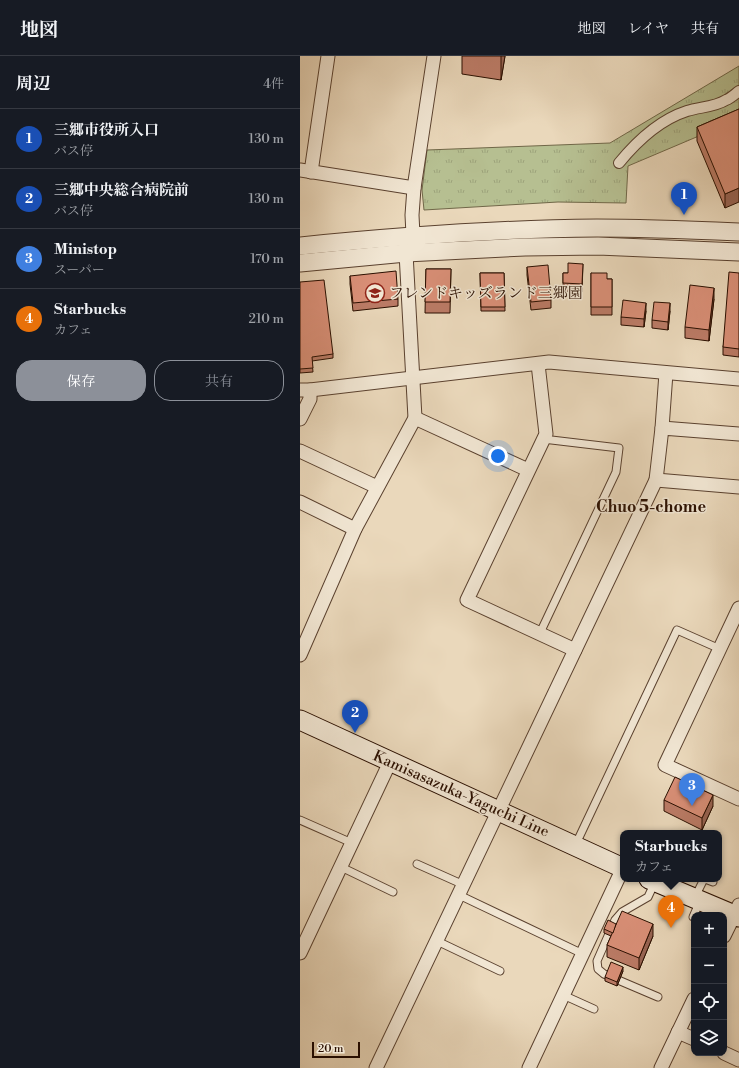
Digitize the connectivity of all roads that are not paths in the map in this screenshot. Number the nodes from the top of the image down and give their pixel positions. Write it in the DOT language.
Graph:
graph roads {
  1 [pos="328,56"];
  2 [pos="434,56"];
  3 [pos="739,91"];
  4 [pos="619,164"];
  5 [pos="306,171"];
  6 [pos="414,188"];
  7 [pos="739,232"];
  8 [pos="413,235"];
  9 [pos="300,246"];
  10 [pos="739,252"];
  11 [pos="406,253"];
  12 [pos="300,263"];
  13 [pos="538,364"];
  14 [pos="666,373"];
  15 [pos="413,377"];
  16 [pos="739,379"];
  17 [pos="305,390"];
  18 [pos="414,418"];
  19 [pos="300,419"];
  20 [pos="662,428"];
  21 [pos="739,434"];
  22 [pos="543,439"];
  23 [pos="300,451"];
  24 [pos="528,470"];
  25 [pos="656,480"];
  26 [pos="377,487"];
  27 [pos="739,488"];
  28 [pos="300,502"];
  29 [pos="355,529"];
  30 [pos="739,608"];
  31 [pos="540,633"];
  32 [pos="720,649"];
  33 [pos="575,650"];
  34 [pos="300,656"];
  35 [pos="300,720"];
  36 [pos="390,762"];
  37 [pos="739,799"];
  38 [pos="499,811"];
  39 [pos="300,820"];
  40 [pos="352,843"];
  41 [pos="575,846"];
  42 [pos="417,864"];
  43 [pos="341,867"];
  44 [pos="620,867"];
  45 [pos="620,874"];
  46 [pos="652,882"];
  47 [pos="656,882"];
  48 [pos="703,882"];
  49 [pos="461,890"];
  50 [pos="393,892"];
  51 [pos="696,905"];
  52 [pos="737,912"];
  53 [pos="727,930"];
  54 [pos="437,941"];
  55 [pos="300,953"];
  56 [pos="583,954"];
  57 [pos="500,972"];
  58 [pos="563,995"];
  59 [pos="658,997"];
  60 [pos="691,1005"];
  61 [pos="594,1009"];
  62 [pos="678,1032"];
  63 [pos="691,1038"];
  64 [pos="727,1054"];
  65 [pos="739,1060"];
  66 [pos="376,1068"];
  67 [pos="529,1068"];
  68 [pos="661,1068"];
  1 -- 5 [label="street"];
  2 -- 6 [label="street"];
  3 -- 4 [label="street"];
  5 -- 6 [label="street"];
  6 -- 8 [label="street"];
  7 -- 8 [label="street"];
  8 -- 9 [label="street"];
  8 -- 11 [label="street"];
  10 -- 11 [label="street"];
  11 -- 12 [label="street"];
  11 -- 15 [label="street"];
  13 -- 14 [label="street"];
  13 -- 15 [label="street"];
  13 -- 22 [label="street"];
  14 -- 16 [label="street"];
  14 -- 20 [label="street"];
  15 -- 17 [label="street"];
  15 -- 18 [label="street"];
  17 -- 19 [label="street"];
  18 -- 24 [label="street"];
  18 -- 26 [label="street"];
  20 -- 21 [label="street"];
  20 -- 25 [label="street"];
  22 -- 24 [label="street"];
  22 -- 31 [label="lane"];
  23 -- 26 [label="street"];
  24 -- 31 [label="street"];
  25 -- 27 [label="street"];
  25 -- 33 [label="street"];
  26 -- 29 [label="street"];
  28 -- 29 [label="street"];
  29 -- 34 [label="street"];
  30 -- 32 [label="street"];
  31 -- 33 [label="street"];
  32 -- 37 [label="street"];
  32 -- 41 [label="lane"];
  33 -- 38 [label="street"];
  35 -- 36 [label="main road, Kamisasazuka-Yaguchi Line"];
  36 -- 38 [label="main road, Kamisasazuka-Yaguchi Line"];
  36 -- 40 [label="street"];
  38 -- 41 [label="main road, Kamisasazuka-Yaguchi Line"];
  38 -- 49 [label="street"];
  39 -- 40 [label="lane"];
  40 -- 43 [label="street"];
  41 -- 44 [label="main road, Kamisasazuka-Yaguchi Line"];
  42 -- 49 [label="lane"];
  43 -- 50 [label="lane"];
  43 -- 55 [label="street"];
  45 -- 56 [label="street"];
  46 -- 59 [label="lane"];
  47 -- 51 [label="main road"];
  48 -- 51 [label="lane"];
  49 -- 54 [label="street"];
  49 -- 56 [label="lane"];
  51 -- 52 [label="main road"];
  52 -- 53 [label="street"];
  54 -- 57 [label="lane"];
  54 -- 66 [label="street"];
  56 -- 58 [label="street"];
  58 -- 61 [label="lane"];
  58 -- 67 [label="street"];
  60 -- 62 [label="street"];
  62 -- 63 [label="street"];
  62 -- 68 [label="street"];
  64 -- 65 [label="street"];
}
